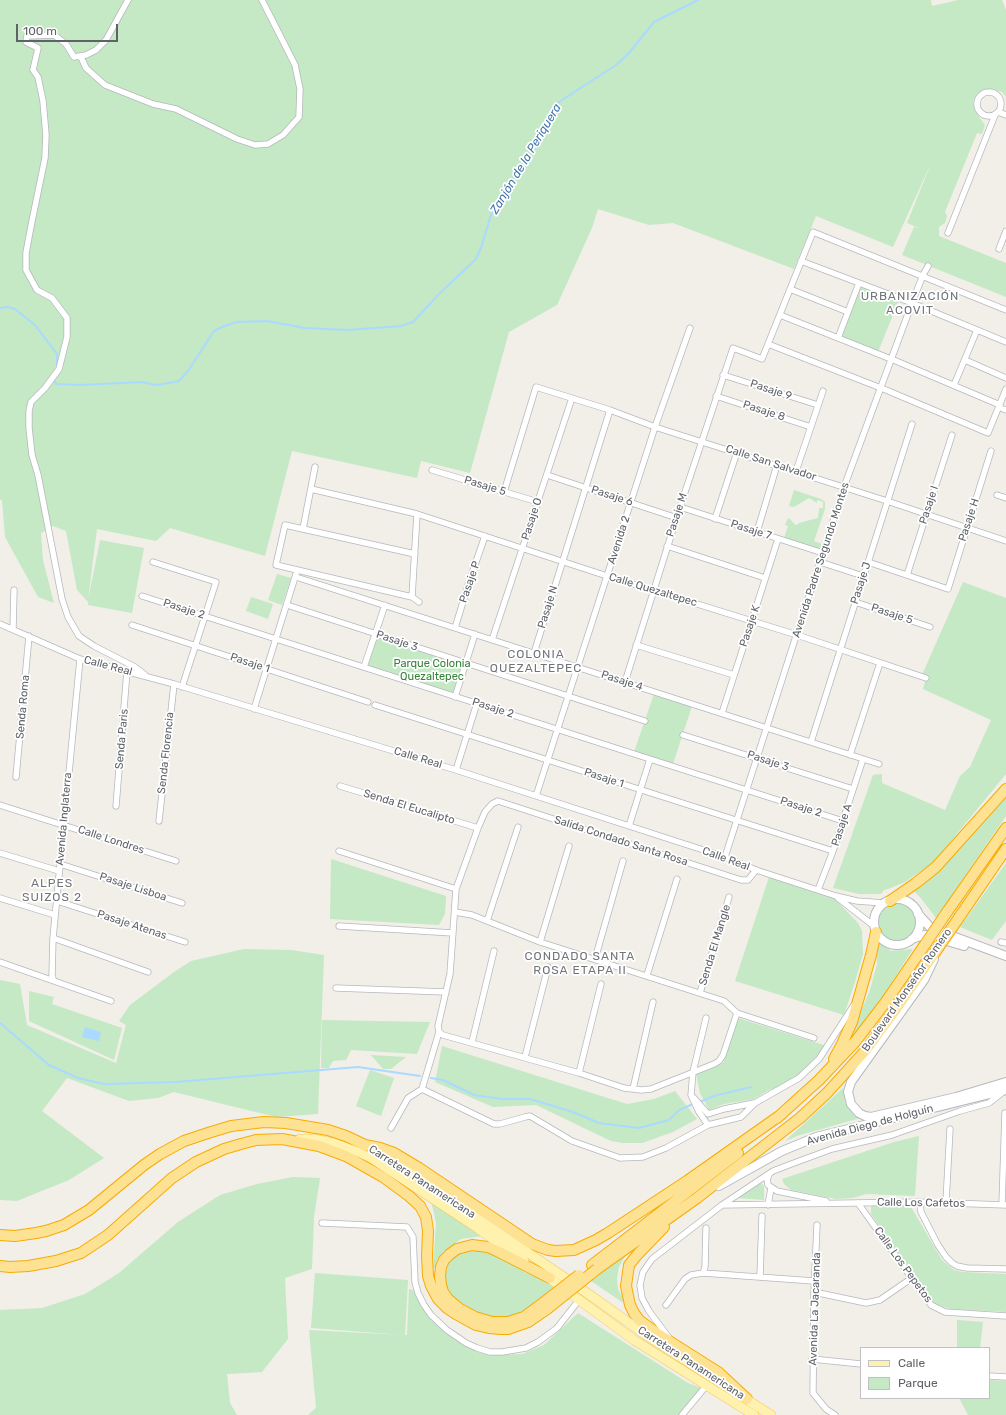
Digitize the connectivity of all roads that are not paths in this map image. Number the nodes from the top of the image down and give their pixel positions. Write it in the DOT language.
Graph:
graph roads {
  1 [pos="128,0"];
  2 [pos="262,0"];
  3 [pos="81,57"];
  4 [pos="1003,102"];
  5 [pos="997,114"];
  6 [pos="1006,115"];
  7 [pos="1006,231"];
  8 [pos="948,233"];
  9 [pos="999,249"];
  10 [pos="801,261"];
  11 [pos="928,266"];
  12 [pos="923,275"];
  13 [pos="859,283"];
  14 [pos="790,289"];
  15 [pos="912,303"];
  16 [pos="1006,310"];
  17 [pos="848,312"];
  18 [pos="780,315"];
  19 [pos="690,329"];
  20 [pos="977,330"];
  21 [pos="838,338"];
  22 [pos="1006,342"];
  23 [pos="768,344"];
  24 [pos="891,359"];
  25 [pos="965,360"];
  26 [pos="723,375"];
  27 [pos="1006,378"];
  28 [pos="954,385"];
  29 [pos="880,388"];
  30 [pos="1006,390"];
  31 [pos="823,391"];
  32 [pos="716,396"];
  33 [pos="572,398"];
  34 [pos="818,405"];
  35 [pos="1003,408"];
  36 [pos="610,410"];
  37 [pos="912,424"];
  38 [pos="655,427"];
  39 [pos="811,427"];
  40 [pos="952,435"];
  41 [pos="701,441"];
  42 [pos="991,451"];
  43 [pos="737,452"];
  44 [pos="777,465"];
  45 [pos="315,467"];
  46 [pos="432,470"];
  47 [pos="796,471"];
  48 [pos="547,475"];
  49 [pos="586,487"];
  50 [pos="844,487"];
  51 [pos="311,488"];
  52 [pos="504,492"];
  53 [pos="997,495"];
  54 [pos="1006,498"];
  55 [pos="887,501"];
  56 [pos="538,502"];
  57 [pos="631,502"];
  58 [pos="680,507"];
  59 [pos="418,514"];
  60 [pos="926,514"];
  61 [pos="677,518"];
  62 [pos="715,519"];
  63 [pos="966,528"];
  64 [pos="303,529"];
  65 [pos="757,532"];
  66 [pos="485,536"];
  67 [pos="778,539"];
  68 [pos="1006,541"];
  69 [pos="668,546"];
  70 [pos="522,548"];
  71 [pos="823,553"];
  72 [pos="415,554"];
  73 [pos="153,562"];
  74 [pos="562,562"];
  75 [pos="820,562"];
  76 [pos="868,562"];
  77 [pos="298,570"];
  78 [pos="907,575"];
  79 [pos="296,576"];
  80 [pos="607,576"];
  81 [pos="863,576"];
  82 [pos="765,578"];
  83 [pos="14,590"];
  84 [pos="653,591"];
  85 [pos="142,596"];
  86 [pos="412,597"];
  87 [pos="419,602"];
  88 [pos="855,602"];
  89 [pos="287,605"];
  90 [pos="385,605"];
  91 [pos="206,616"];
  92 [pos="752,620"];
  93 [pos="0,624"];
  94 [pos="132,625"];
  95 [pos="930,626"];
  96 [pos="455,628"];
  97 [pos="13,629"];
  98 [pos="376,634"];
  99 [pos="475,634"];
  100 [pos="797,635"];
  101 [pos="29,636"];
  102 [pos="276,639"];
  103 [pos="492,640"];
  104 [pos="636,645"];
  105 [pos="195,646"];
  106 [pos="840,650"];
  107 [pos="534,653"];
  108 [pos="80,659"];
  109 [pos="466,663"];
  110 [pos="880,663"];
  111 [pos="364,667"];
  112 [pos="578,667"];
  113 [pos="267,669"];
  114 [pos="127,671"];
  115 [pos="734,675"];
  116 [pos="149,677"];
  117 [pos="926,678"];
  118 [pos="625,682"];
  119 [pos="174,684"];
  120 [pos="182,687"];
  121 [pos="455,697"];
  122 [pos="568,697"];
  123 [pos="368,702"];
  124 [pos="477,703"];
  125 [pos="375,705"];
  126 [pos="254,709"];
  127 [pos="722,713"];
  128 [pos="645,721"];
  129 [pos="767,728"];
  130 [pos="558,729"];
  131 [pos="468,734"];
  132 [pos="682,735"];
  133 [pos="811,742"];
  134 [pos="850,754"];
  135 [pos="757,758"];
  136 [pos="650,759"];
  137 [pos="863,759"];
  138 [pos="548,760"];
  139 [pos="880,764"];
  140 [pos="456,770"];
  141 [pos="16,777"];
  142 [pos="340,786"];
  143 [pos="640,789"];
  144 [pos="853,789"];
  145 [pos="1006,789"];
  146 [pos="747,790"];
  147 [pos="536,796"];
  148 [pos="0,805"];
  149 [pos="116,806"];
  150 [pos="737,820"];
  151 [pos="159,821"];
  152 [pos="843,821"];
  153 [pos="64,824"];
  154 [pos="629,826"];
  155 [pos="478,828"];
  156 [pos="518,828"];
  157 [pos="1006,828"];
  158 [pos="569,846"];
  159 [pos="1006,849"];
  160 [pos="339,851"];
  161 [pos="833,851"];
  162 [pos="0,853"];
  163 [pos="725,857"];
  164 [pos="176,861"];
  165 [pos="623,861"];
  166 [pos="60,864"];
  167 [pos="756,870"];
  168 [pos="60,871"];
  169 [pos="676,879"];
  170 [pos="456,889"];
  171 [pos="818,890"];
  172 [pos="836,896"];
  173 [pos="729,897"];
  174 [pos="0,898"];
  175 [pos="57,901"];
  176 [pos="887,902"];
  177 [pos="182,903"];
  178 [pos="455,912"];
  179 [pos="917,913"];
  180 [pos="55,915"];
  181 [pos="488,921"];
  182 [pos="339,926"];
  183 [pos="875,929"];
  184 [pos="453,933"];
  185 [pos="53,938"];
  186 [pos="912,940"];
  187 [pos="185,942"];
  188 [pos="540,942"];
  189 [pos="938,950"];
  190 [pos="494,951"];
  191 [pos="1006,956"];
  192 [pos="595,959"];
  193 [pos="0,962"];
  194 [pos="1006,962"];
  195 [pos="548,967"];
  196 [pos="148,972"];
  197 [pos="647,976"];
  198 [pos="53,979"];
  199 [pos="601,984"];
  200 [pos="336,988"];
  201 [pos="446,992"];
  202 [pos="700,993"];
  203 [pos="859,997"];
  204 [pos="111,1000"];
  205 [pos="653,1002"];
  206 [pos="736,1014"];
  207 [pos="706,1018"];
  208 [pos="440,1032"];
  209 [pos="814,1038"];
  210 [pos="472,1042"];
  211 [pos="525,1057"];
  212 [pos="692,1072"];
  213 [pos="579,1073"];
  214 [pos="819,1080"];
  215 [pos="1006,1087"];
  216 [pos="422,1089"];
  217 [pos="632,1089"];
  218 [pos="691,1095"];
  219 [pos="755,1103"];
  220 [pos="1005,1113"];
  221 [pos="782,1114"];
  222 [pos="708,1125"];
  223 [pos="391,1128"];
  224 [pos="950,1129"];
  225 [pos="282,1139"];
  226 [pos="365,1145"];
  227 [pos="773,1171"];
  228 [pos="771,1188"];
  229 [pos="697,1198"];
  230 [pos="920,1202"];
  231 [pos="946,1202"];
  232 [pos="836,1203"];
  233 [pos="858,1203"];
  234 [pos="722,1205"];
  235 [pos="768,1205"];
  236 [pos="1004,1205"];
  237 [pos="682,1209"];
  238 [pos="762,1216"];
  239 [pos="322,1223"];
  240 [pos="818,1225"];
  241 [pos="706,1228"];
  242 [pos="0,1235"];
  243 [pos="0,1266"];
  244 [pos="594,1267"];
  245 [pos="1006,1270"];
  246 [pos="703,1273"];
  247 [pos="760,1277"];
  248 [pos="550,1278"];
  249 [pos="912,1278"];
  250 [pos="814,1281"];
  251 [pos="814,1292"];
  252 [pos="579,1300"];
  253 [pos="666,1305"];
  254 [pos="545,1306"];
  255 [pos="1006,1316"];
  256 [pos="674,1345"];
  257 [pos="812,1359"];
  258 [pos="860,1364"];
  259 [pos="990,1376"];
  260 [pos="1006,1377"];
  261 [pos="707,1385"];
  262 [pos="747,1399"];
  263 [pos="682,1415"];
  264 [pos="754,1415"];
  265 [pos="771,1415"];
  266 [pos="835,1415"];
  1 -- 3 [label="street"];
  2 -- 3 [label="street"];
  3 -- 116 [label="street"];
  4 -- 5 [label="street"];
  4 -- 5 [label="street"];
  5 -- 6 [label="street"];
  5 -- 8 [label="street"];
  7 -- 9 [label="street"];
  10 -- 12 [label="street"];
  10 -- 13 [label="street"];
  10 -- 14 [label="street"];
  11 -- 12 [label="street, Avenida Padre Segundo Montes"];
  12 -- 15 [label="street, Avenida Padre Segundo Montes"];
  12 -- 16 [label="street"];
  13 -- 15 [label="street"];
  13 -- 17 [label="street"];
  14 -- 17 [label="street"];
  14 -- 18 [label="street"];
  15 -- 20 [label="street"];
  15 -- 24 [label="street, Avenida Padre Segundo Montes"];
  17 -- 21 [label="street"];
  18 -- 21 [label="street"];
  18 -- 23 [label="street"];
  19 -- 38 [label="street, Avenida 2"];
  20 -- 22 [label="street"];
  20 -- 25 [label="street"];
  21 -- 24 [label="street"];
  23 -- 26 [label="street, Pasaje M"];
  23 -- 29 [label="street"];
  24 -- 28 [label="street"];
  24 -- 29 [label="street, Avenida Padre Segundo Montes"];
  25 -- 27 [label="street"];
  25 -- 28 [label="street"];
  26 -- 32 [label="street, Pasaje M"];
  26 -- 34 [label="street, Pasaje 9"];
  28 -- 35 [label="street"];
  29 -- 35 [label="street"];
  29 -- 50 [label="street, Avenida Padre Segundo Montes"];
  30 -- 35 [label="street"];
  31 -- 34 [label="street"];
  32 -- 39 [label="street, Pasaje 8"];
  32 -- 41 [label="street, Pasaje M"];
  33 -- 36 [label="street, Calle San Salvador"];
  33 -- 48 [label="street, Pasaje O"];
  33 -- 52 [label="street, Calle San Salvador"];
  34 -- 39 [label="street"];
  36 -- 38 [label="street, Calle San Salvador"];
  36 -- 49 [label="street, Pasaje N"];
  37 -- 55 [label="street, Pasaje J"];
  38 -- 41 [label="street, Calle San Salvador"];
  38 -- 57 [label="street, Avenida 2"];
  39 -- 47 [label="street"];
  40 -- 60 [label="street, Pasaje I"];
  41 -- 43 [label="street, Calle San Salvador"];
  41 -- 58 [label="street, Pasaje M"];
  42 -- 63 [label="street, Pasaje H"];
  43 -- 44 [label="street, Calle San Salvador"];
  43 -- 62 [label="street"];
  44 -- 47 [label="street, Calle San Salvador"];
  44 -- 65 [label="street"];
  45 -- 51 [label="street"];
  46 -- 52 [label="street, Pasaje 5"];
  47 -- 50 [label="street, Calle San Salvador"];
  48 -- 49 [label="street, Pasaje 6"];
  48 -- 56 [label="street, Pasaje O"];
  49 -- 57 [label="street, Pasaje 6"];
  49 -- 74 [label="street, Pasaje N"];
  50 -- 55 [label="street, Calle San Salvador"];
  50 -- 71 [label="street, Avenida Padre Segundo Montes"];
  51 -- 59 [label="street, Calle Quezaltepec"];
  51 -- 64 [label="street"];
  52 -- 56 [label="street, Pasaje 5"];
  53 -- 54 [label="street"];
  55 -- 60 [label="street, Calle San Salvador"];
  55 -- 76 [label="street, Pasaje J"];
  56 -- 70 [label="street, Pasaje O"];
  57 -- 61 [label="street, Pasaje 6"];
  57 -- 80 [label="street, Avenida 2"];
  58 -- 61 [label="street, Pasaje M"];
  58 -- 62 [label="street, Pasaje 7"];
  59 -- 66 [label="street, Calle Quezaltepec"];
  59 -- 72 [label="street"];
  60 -- 63 [label="street, Calle San Salvador"];
  60 -- 78 [label="street, Pasaje I"];
  61 -- 69 [label="street, Pasaje M"];
  62 -- 65 [label="street, Pasaje 7"];
  63 -- 68 [label="street, Calle San Salvador"];
  63 -- 78 [label="street, Pasaje H"];
  64 -- 72 [label="street"];
  64 -- 77 [label="street"];
  65 -- 67 [label="street, Pasaje 7"];
  66 -- 70 [label="street, Calle Quezaltepec"];
  66 -- 96 [label="street, Pasaje P"];
  67 -- 71 [label="street, Pasaje 7"];
  67 -- 82 [label="street, Pasaje K"];
  69 -- 82 [label="street"];
  69 -- 84 [label="street, Pasaje M"];
  70 -- 74 [label="street, Calle Quezaltepec"];
  70 -- 103 [label="street, Pasaje O"];
  71 -- 75 [label="street, Avenida Padre Segundo Montes"];
  72 -- 86 [label="street"];
  73 -- 91 [label="street"];
  74 -- 80 [label="street, Calle Quezaltepec"];
  74 -- 107 [label="street, Pasaje N"];
  75 -- 81 [label="street"];
  75 -- 100 [label="street, Avenida Padre Segundo Montes"];
  76 -- 78 [label="street"];
  76 -- 81 [label="street, Pasaje J"];
  77 -- 79 [label="street"];
  77 -- 86 [label="street"];
  79 -- 89 [label="street"];
  79 -- 90 [label="street, Pasaje 4"];
  80 -- 84 [label="street, Calle Quezaltepec"];
  80 -- 112 [label="street, Avenida 2"];
  81 -- 88 [label="street, Pasaje J"];
  82 -- 92 [label="street, Pasaje K"];
  83 -- 97 [label="street"];
  84 -- 92 [label="street, Calle Quezaltepec"];
  84 -- 104 [label="street, Pasaje M"];
  85 -- 91 [label="street, Pasaje 2"];
  86 -- 87 [label="street"];
  88 -- 95 [label="street, Pasaje 5"];
  88 -- 106 [label="street, Pasaje J"];
  89 -- 98 [label="street, Pasaje 3"];
  89 -- 102 [label="street"];
  90 -- 96 [label="street, Pasaje 4"];
  90 -- 98 [label="street"];
  91 -- 102 [label="street, Pasaje 2"];
  91 -- 105 [label="street"];
  92 -- 100 [label="street, Calle Quezaltepec"];
  92 -- 115 [label="street, Pasaje K"];
  93 -- 97 [label="street, Calle Real"];
  94 -- 105 [label="street, Pasaje 1"];
  96 -- 99 [label="street, Pasaje 4"];
  97 -- 101 [label="street, Calle Real"];
  98 -- 109 [label="street, Pasaje 3"];
  98 -- 111 [label="street"];
  99 -- 103 [label="street, Pasaje 4"];
  99 -- 109 [label="street"];
  100 -- 106 [label="street, Calle Quezaltepec"];
  100 -- 129 [label="street, Avenida Padre Segundo Montes"];
  101 -- 108 [label="street, Calle Real"];
  101 -- 141 [label="street, Senda Roma"];
  102 -- 111 [label="street, Pasaje 2"];
  102 -- 113 [label="street"];
  103 -- 107 [label="street, Pasaje 4"];
  104 -- 115 [label="street"];
  104 -- 118 [label="street, Pasaje M"];
  105 -- 113 [label="street, Pasaje 1"];
  105 -- 120 [label="street"];
  106 -- 110 [label="street, Calle Quezaltepec"];
  106 -- 133 [label="street, Pasaje J"];
  107 -- 112 [label="street, Pasaje 4"];
  108 -- 114 [label="street, Calle Real"];
  108 -- 153 [label="street, Avenida Inglaterra"];
  109 -- 121 [label="street"];
  109 -- 122 [label="street, Pasaje 3"];
  110 -- 117 [label="street, Calle Quezaltepec"];
  110 -- 134 [label="street"];
  111 -- 121 [label="street, Pasaje 2"];
  112 -- 118 [label="street, Pasaje 4"];
  112 -- 122 [label="street, Avenida 2"];
  113 -- 123 [label="street, Pasaje 1"];
  113 -- 126 [label="street"];
  114 -- 116 [label="street, Calle Real"];
  114 -- 149 [label="street, Senda Paris"];
  115 -- 127 [label="street, Pasaje K"];
  116 -- 119 [label="street, Calle Real"];
  118 -- 127 [label="street, Pasaje 4"];
  119 -- 120 [label="street, Calle Real"];
  119 -- 151 [label="street, Senda Florencia"];
  120 -- 126 [label="street, Calle Real"];
  121 -- 124 [label="street, Pasaje 2"];
  122 -- 128 [label="street, Pasaje 3"];
  122 -- 130 [label="street, Avenida 2"];
  124 -- 130 [label="street, Pasaje 2"];
  124 -- 131 [label="street"];
  125 -- 131 [label="street, Pasaje 1"];
  126 -- 140 [label="street, Calle Real"];
  127 -- 129 [label="street, Pasaje 4"];
  129 -- 133 [label="street, Pasaje 4"];
  129 -- 135 [label="street, Avenida Padre Segundo Montes"];
  130 -- 136 [label="street, Pasaje 2"];
  130 -- 138 [label="street, Avenida 2"];
  131 -- 138 [label="street, Pasaje 1"];
  131 -- 140 [label="street"];
  132 -- 135 [label="street, Pasaje 3"];
  133 -- 134 [label="street, Pasaje 4"];
  134 -- 137 [label="street, Pasaje 4"];
  135 -- 144 [label="street, Pasaje 3"];
  135 -- 146 [label="street, Avenida Padre Segundo Montes"];
  136 -- 143 [label="street"];
  136 -- 146 [label="street, Pasaje 2"];
  137 -- 139 [label="street, Pasaje 4"];
  137 -- 144 [label="street, Pasaje A"];
  138 -- 143 [label="street, Pasaje 1"];
  138 -- 147 [label="street, Avenida 2"];
  140 -- 147 [label="street, Calle Real"];
  142 -- 155 [label="street, Senda El Eucalipto"];
  143 -- 150 [label="street, Pasaje 1"];
  143 -- 154 [label="street"];
  144 -- 152 [label="street, Pasaje A"];
  145 -- 176 [label="highway"];
  146 -- 150 [label="street, Avenida Padre Segundo Montes"];
  146 -- 152 [label="street, Pasaje 2"];
  147 -- 154 [label="street, Calle Real"];
  148 -- 153 [label="street, Calle Londres"];
  150 -- 161 [label="street, Pasaje 1"];
  150 -- 163 [label="street, Avenida Padre Segundo Montes"];
  152 -- 161 [label="street, Pasaje A"];
  153 -- 164 [label="street, Calle Londres"];
  153 -- 166 [label="street, Avenida Inglaterra"];
  154 -- 163 [label="street, Calle Real"];
  155 -- 167 [label="street, Salida Condado Santa Rosa"];
  155 -- 170 [label="street"];
  156 -- 181 [label="street"];
  157 -- 214 [label="highway, Boulevard Monseñor Romero, bridge"];
  158 -- 188 [label="street"];
  159 -- 189 [label="highway, Boulevard Monseñor Romero, bridge"];
  160 -- 170 [label="street"];
  161 -- 171 [label="street, Pasaje A"];
  162 -- 168 [label="street"];
  163 -- 167 [label="street, Calle Real"];
  165 -- 192 [label="street"];
  166 -- 168 [label="street, Avenida Inglaterra"];
  166 -- 177 [label="street, Pasaje Lisboa"];
  167 -- 171 [label="street, Calle Real"];
  168 -- 175 [label="street, Avenida Inglaterra"];
  169 -- 197 [label="street"];
  170 -- 178 [label="street"];
  171 -- 172 [label="street, Calle Real"];
  172 -- 176 [label="street, Calle Real"];
  172 -- 183 [label="street, Calle Real"];
  173 -- 202 [label="street, Senda El Mangle"];
  174 -- 180 [label="street"];
  175 -- 180 [label="street, Avenida Inglaterra"];
  175 -- 187 [label="street, Pasaje Atenas"];
  176 -- 179 [label="street"];
  176 -- 183 [label="street"];
  178 -- 181 [label="street"];
  178 -- 184 [label="street"];
  179 -- 186 [label="street"];
  179 -- 191 [label="street"];
  180 -- 185 [label="street, Avenida Inglaterra"];
  181 -- 188 [label="street"];
  182 -- 184 [label="street"];
  183 -- 186 [label="street"];
  183 -- 203 [label="highway"];
  184 -- 201 [label="street"];
  185 -- 196 [label="street"];
  185 -- 198 [label="street, Avenida Inglaterra"];
  186 -- 194 [label="street"];
  188 -- 192 [label="street"];
  189 -- 215 [label="street, Avenida Diego de Holguín"];
  189 -- 229 [label="highway, Boulevard Monseñor Romero"];
  190 -- 210 [label="street"];
  192 -- 197 [label="street"];
  193 -- 198 [label="street"];
  195 -- 211 [label="street"];
  197 -- 202 [label="street"];
  198 -- 204 [label="street"];
  199 -- 213 [label="street"];
  200 -- 201 [label="street"];
  201 -- 208 [label="street"];
  202 -- 206 [label="street"];
  203 -- 214 [label="highway"];
  203 -- 219 [label="street"];
  205 -- 217 [label="street"];
  206 -- 209 [label="street"];
  206 -- 212 [label="street"];
  207 -- 212 [label="street"];
  208 -- 210 [label="street"];
  208 -- 216 [label="street"];
  210 -- 211 [label="street"];
  211 -- 213 [label="street"];
  212 -- 217 [label="street"];
  212 -- 218 [label="street"];
  213 -- 217 [label="street"];
  214 -- 221 [label="highway, Boulevard Monseñor Romero"];
  215 -- 227 [label="street"];
  215 -- 229 [label="street, Avenida Diego de Holguín"];
  216 -- 222 [label="street"];
  216 -- 223 [label="street"];
  218 -- 219 [label="street"];
  218 -- 222 [label="street"];
  219 -- 222 [label="street"];
  220 -- 236 [label="street"];
  221 -- 226 [label="highway"];
  221 -- 244 [label="highway"];
  224 -- 231 [label="street"];
  225 -- 243 [label="highway, Carretera Panamericana"];
  225 -- 248 [label="main road, Carretera Panamericana"];
  225 -- 254 [label="highway"];
  226 -- 242 [label="highway, Carretera Panamericana"];
  226 -- 262 [label="main road, Carretera Panamericana"];
  227 -- 228 [label="street"];
  227 -- 234 [label="street"];
  228 -- 232 [label="street, Calle Los Cafetos"];
  228 -- 235 [label="street"];
  229 -- 237 [label="highway, Boulevard Monseñor Romero"];
  230 -- 231 [label="street, Calle Los Cafetos"];
  230 -- 233 [label="street, Calle Los Cafetos"];
  230 -- 245 [label="street"];
  231 -- 236 [label="street, Calle Los Cafetos"];
  232 -- 233 [label="street, Calle Los Cafetos"];
  232 -- 235 [label="street, Calle Los Cafetos"];
  233 -- 249 [label="street, Calle Los Pepetos"];
  234 -- 235 [label="street, Calle Los Cafetos"];
  234 -- 256 [label="street"];
  237 -- 244 [label="highway"];
  237 -- 256 [label="highway"];
  238 -- 247 [label="street"];
  239 -- 252 [label="street"];
  240 -- 250 [label="street, Avenida La Jacaranda"];
  241 -- 246 [label="street"];
  244 -- 254 [label="highway, bridge"];
  246 -- 247 [label="street"];
  246 -- 253 [label="street"];
  247 -- 250 [label="street"];
  248 -- 252 [label="main road, Carretera Panamericana"];
  248 -- 254 [label="highway"];
  249 -- 251 [label="street"];
  249 -- 255 [label="street, Calle Los Pepetos"];
  250 -- 251 [label="street, Avenida La Jacaranda"];
  251 -- 257 [label="street, Avenida La Jacaranda"];
  252 -- 261 [label="main road, Carretera Panamericana"];
  256 -- 262 [label="highway"];
  257 -- 258 [label="street"];
  257 -- 266 [label="street, Avenida La Jacaranda"];
  259 -- 260 [label="street"];
  261 -- 263 [label="street"];
  261 -- 264 [label="main road, Carretera Panamericana"];
  262 -- 265 [label="main road, Carretera Panamericana"];
}
